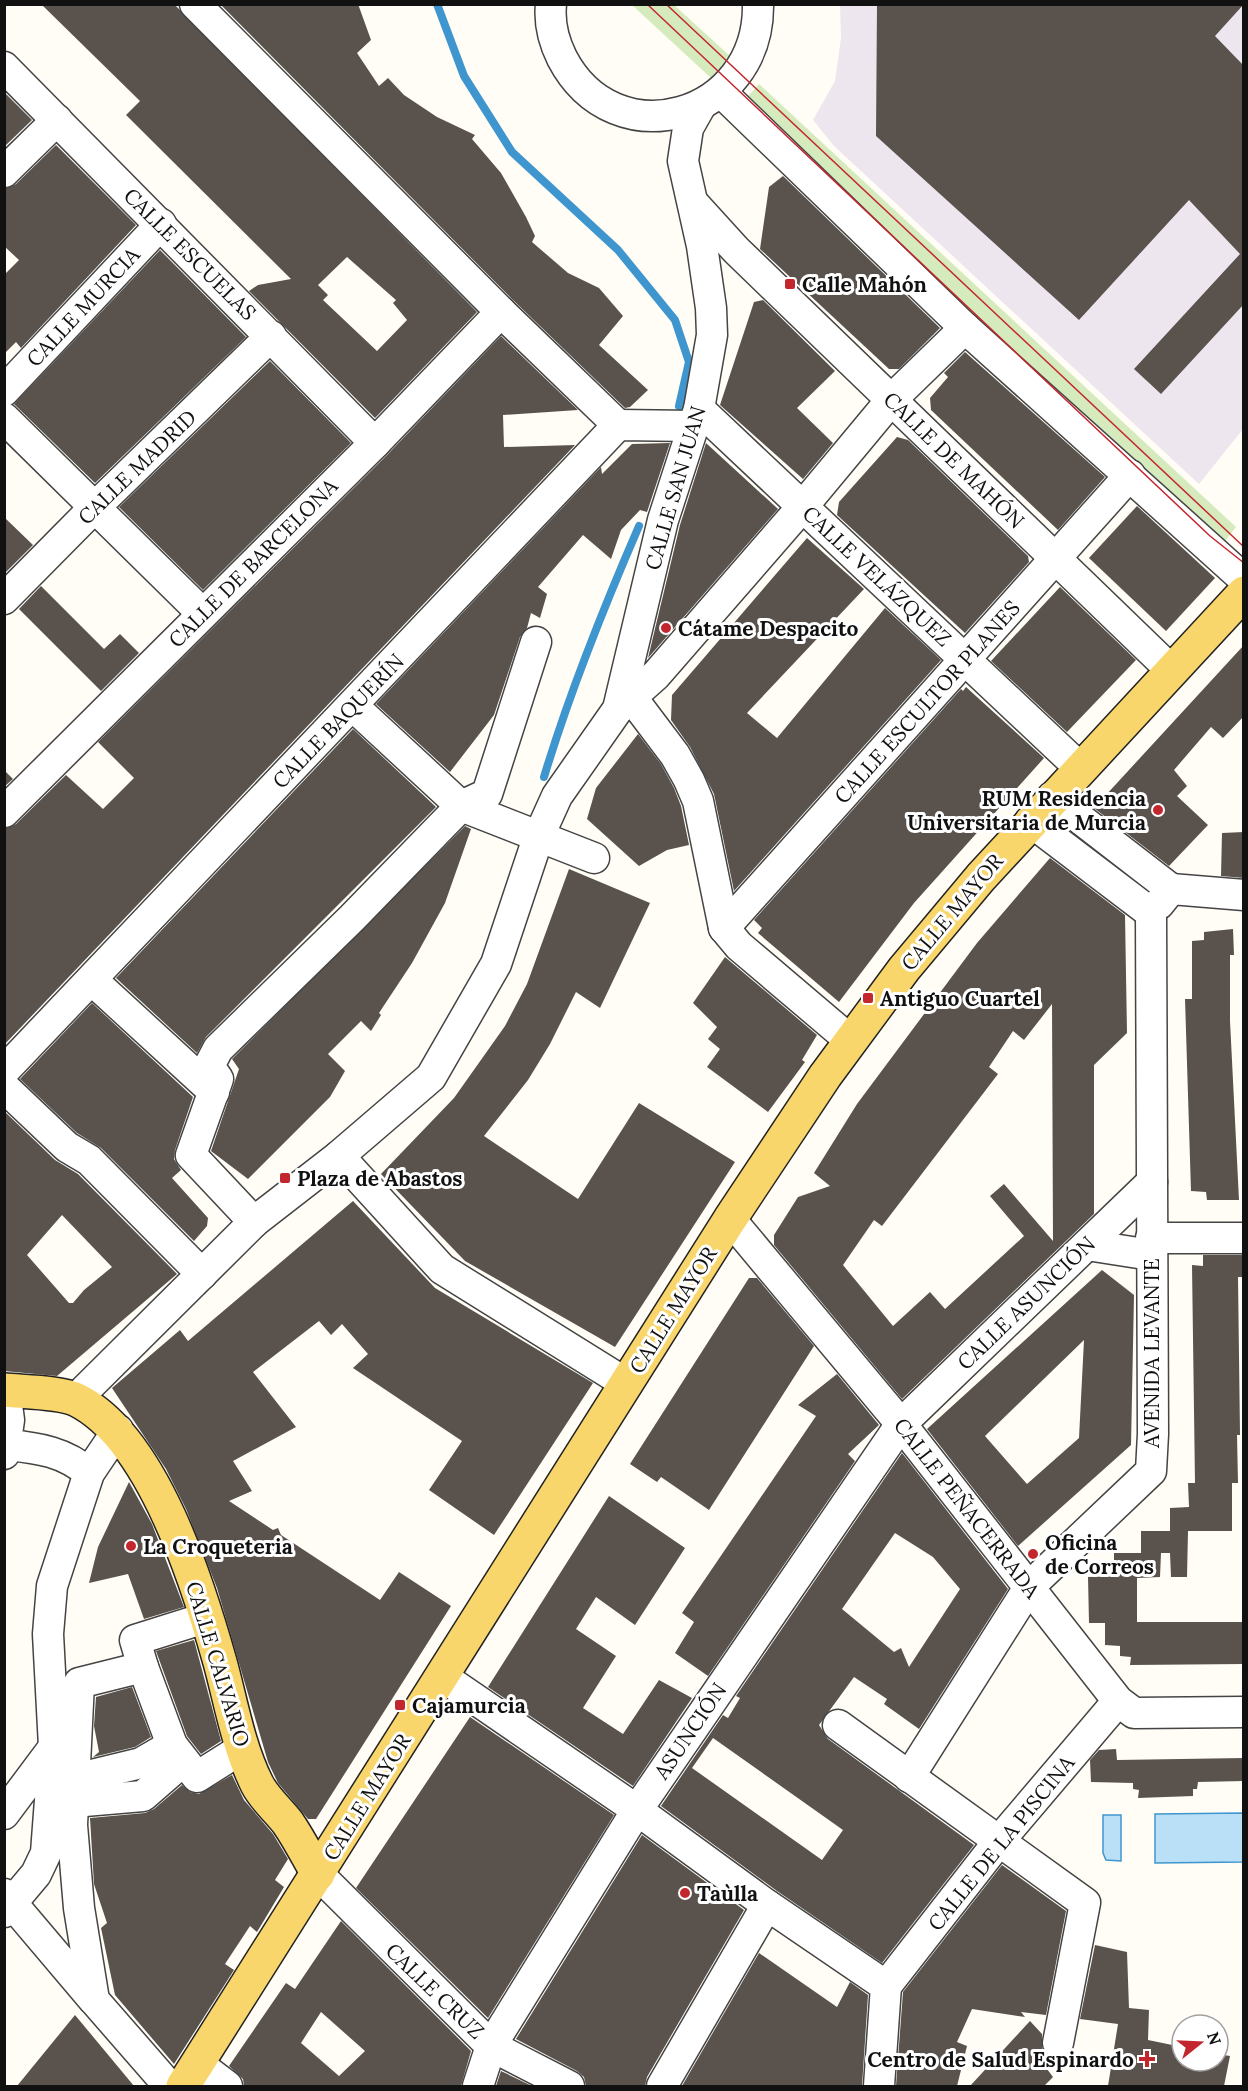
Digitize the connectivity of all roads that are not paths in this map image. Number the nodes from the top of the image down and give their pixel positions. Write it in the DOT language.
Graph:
graph roads {
  1 [pos="195,4"];
  2 [pos="551,4"];
  3 [pos="758,4"];
  4 [pos="4,67"];
  5 [pos="711,98"];
  6 [pos="632,113"];
  7 [pos="57,120"];
  8 [pos="683,161"];
  9 [pos="4,172"];
  10 [pos="694,204"];
  11 [pos="161,224"];
  12 [pos="736,250"];
  13 [pos="706,272"];
  14 [pos="501,312"];
  15 [pos="965,328"];
  16 [pos="271,336"];
  17 [pos="4,391"];
  18 [pos="892,399"];
  19 [pos="696,417"];
  20 [pos="4,418"];
  21 [pos="618,425"];
  22 [pos="375,442"];
  23 [pos="1130,475"];
  24 [pos="803,506"];
  25 [pos="94,508"];
  26 [pos="1056,559"];
  27 [pos="1244,579"];
  28 [pos="1244,593"];
  29 [pos="4,599"];
  30 [pos="201,613"];
  31 [pos="1244,619"];
  32 [pos="1209,630"];
  33 [pos="536,642"];
  34 [pos="965,659"];
  35 [pos="1172,671"];
  36 [pos="625,704"];
  37 [pos="353,706"];
  38 [pos="1080,768"];
  39 [pos="460,806"];
  40 [pos="1041,809"];
  41 [pos="4,812"];
  42 [pos="538,838"];
  43 [pos="594,858"];
  44 [pos="1171,889"];
  45 [pos="1244,895"];
  46 [pos="1151,913"];
  47 [pos="724,928"];
  48 [pos="92,980"];
  49 [pos="850,1041"];
  50 [pos="4,1071"];
  51 [pos="4,1087"];
  52 [pos="214,1092"];
  53 [pos="339,1156"];
  54 [pos="1152,1182"];
  55 [pos="730,1219"];
  56 [pos="254,1221"];
  57 [pos="1244,1238"];
  58 [pos="1087,1245"];
  59 [pos="1151,1247"];
  60 [pos="202,1274"];
  61 [pos="627,1384"];
  62 [pos="75,1399"];
  63 [pos="6,1421"];
  64 [pos="901,1424"];
  65 [pos="118,1430"];
  66 [pos="89,1473"];
  67 [pos="1030,1586"];
  68 [pos="205,1618"];
  69 [pos="143,1667"];
  70 [pos="443,1677"];
  71 [pos="1118,1701"];
  72 [pos="1244,1712"];
  73 [pos="838,1725"];
  74 [pos="54,1747"];
  75 [pos="243,1748"];
  76 [pos="177,1753"];
  77 [pos="909,1777"];
  78 [pos="74,1791"];
  79 [pos="637,1810"];
  80 [pos="4,1814"];
  81 [pos="999,1841"];
  82 [pos="318,1874"];
  83 [pos="7,1902"];
  84 [pos="767,1905"];
  85 [pos="886,1986"];
  86 [pos="94,2000"];
  87 [pos="1058,2043"];
  88 [pos="491,2046"];
  89 [pos="190,2075"];
  90 [pos="169,2086"];
  91 [pos="227,2086"];
  92 [pos="478,2086"];
  93 [pos="569,2086"];
  94 [pos="662,2086"];
  95 [pos="879,2086"];
  1 -- 14 [label="street"];
  2 -- 6 [label="street"];
  3 -- 5 [label="street, CALLE SAN JUAN"];
  4 -- 7 [label="street, CALLE ESCUELAS"];
  5 -- 6 [label="street"];
  5 -- 8 [label="street, CALLE SAN JUAN"];
  5 -- 15 [label="street"];
  6 -- 8 [label="street, CALLE SAN JUAN"];
  7 -- 9 [label="street"];
  7 -- 11 [label="street, CALLE ESCUELAS"];
  8 -- 10 [label="street, CALLE SAN JUAN"];
  10 -- 12 [label="street, CALLE DE MAHÓN"];
  10 -- 13 [label="street, CALLE SAN JUAN"];
  11 -- 16 [label="street, CALLE ESCUELAS"];
  11 -- 17 [label="street, CALLE MURCIA"];
  12 -- 13 [label="street"];
  12 -- 18 [label="street, CALLE DE MAHÓN"];
  13 -- 19 [label="street, CALLE SAN JUAN"];
  14 -- 21 [label="street"];
  14 -- 22 [label="street, CALLE DE BARCELONA"];
  15 -- 18 [label="street"];
  15 -- 23 [label="street"];
  16 -- 22 [label="street, CALLE ESCUELAS"];
  16 -- 25 [label="street, CALLE MADRID"];
  18 -- 24 [label="street"];
  18 -- 26 [label="street, CALLE DE MAHÓN"];
  19 -- 21 [label="street"];
  19 -- 24 [label="street, CALLE VELÁZQUEZ"];
  19 -- 36 [label="street, CALLE SAN JUAN"];
  20 -- 25 [label="street"];
  21 -- 37 [label="street, CALLE BAQUERÍN"];
  22 -- 30 [label="street, CALLE DE BARCELONA"];
  23 -- 26 [label="street, CALLE ESCULTOR PLANES"];
  23 -- 27 [label="street"];
  24 -- 34 [label="street, CALLE VELÁZQUEZ"];
  24 -- 36 [label="street"];
  25 -- 29 [label="street, CALLE MADRID"];
  25 -- 30 [label="street"];
  26 -- 34 [label="street, CALLE ESCULTOR PLANES"];
  26 -- 35 [label="street, CALLE DE MAHÓN"];
  28 -- 32 [label="main road, CALLE MAYOR"];
  30 -- 41 [label="street, CALLE DE BARCELONA"];
  31 -- 32 [label="street"];
  32 -- 35 [label="main road, CALLE MAYOR"];
  33 -- 39 [label="street"];
  34 -- 38 [label="street, CALLE VELÁZQUEZ"];
  34 -- 47 [label="street, CALLE ESCULTOR PLANES"];
  35 -- 38 [label="main road, CALLE MAYOR"];
  36 -- 42 [label="street, CALLE SAN JUAN"];
  36 -- 47 [label="street"];
  37 -- 39 [label="street"];
  37 -- 48 [label="street, CALLE BAQUERÍN"];
  38 -- 40 [label="main road, CALLE MAYOR"];
  39 -- 42 [label="street"];
  39 -- 52 [label="street"];
  40 -- 44 [label="street"];
  40 -- 46 [label="street"];
  40 -- 49 [label="main road, CALLE MAYOR"];
  42 -- 43 [label="street"];
  42 -- 53 [label="street, CALLE SAN JUAN"];
  44 -- 45 [label="street"];
  44 -- 46 [label="street"];
  46 -- 54 [label="street, AVENIDA LEVANTE"];
  47 -- 49 [label="street"];
  48 -- 50 [label="street, CALLE BAQUERÍN"];
  48 -- 52 [label="street"];
  49 -- 55 [label="main road, CALLE MAYOR"];
  51 -- 60 [label="street"];
  52 -- 56 [label="street"];
  53 -- 56 [label="street, CALLE SAN JUAN"];
  53 -- 61 [label="street"];
  54 -- 58 [label="street, CALLE ASUNCIÓN"];
  54 -- 59 [label="street, AVENIDA LEVANTE"];
  55 -- 61 [label="main road, CALLE MAYOR"];
  55 -- 64 [label="street, CALLE PEÑACERRADA"];
  56 -- 60 [label="street, CALLE SAN JUAN"];
  57 -- 59 [label="street"];
  58 -- 59 [label="street"];
  58 -- 64 [label="street, CALLE ASUNCIÓN"];
  59 -- 67 [label="street, AVENIDA LEVANTE"];
  60 -- 62 [label="street, CALLE SAN JUAN"];
  61 -- 70 [label="main road, CALLE MAYOR"];
  62 -- 63 [label="main road, CALLE CALVARIO"];
  62 -- 65 [label="main road, CALLE CALVARIO"];
  63 -- 66 [label="street"];
  64 -- 67 [label="street, CALLE PEÑACERRADA"];
  64 -- 79 [label="street, ASUNCIÓN"];
  65 -- 66 [label="street"];
  65 -- 68 [label="main road, CALLE CALVARIO"];
  66 -- 74 [label="street"];
  67 -- 71 [label="street, CALLE PEÑACERRADA"];
  67 -- 77 [label="street, AVENIDA LEVANTE"];
  68 -- 69 [label="street"];
  68 -- 75 [label="main road, CALLE CALVARIO"];
  69 -- 76 [label="street"];
  69 -- 78 [label="street"];
  70 -- 79 [label="street"];
  70 -- 82 [label="main road, CALLE MAYOR"];
  71 -- 72 [label="street, CALLE PEÑACERRADA"];
  71 -- 81 [label="street, CALLE DE LA PISCINA"];
  73 -- 77 [label="street"];
  74 -- 80 [label="street"];
  74 -- 83 [label="street"];
  75 -- 76 [label="street"];
  75 -- 82 [label="main road, CALLE CALVARIO"];
  76 -- 78 [label="street"];
  77 -- 81 [label="street"];
  78 -- 86 [label="street"];
  79 -- 84 [label="street"];
  79 -- 88 [label="street, ASUNCIÓN"];
  81 -- 85 [label="street, CALLE DE LA PISCINA"];
  81 -- 87 [label="street"];
  82 -- 88 [label="street, CALLE CRUZ"];
  82 -- 89 [label="main road, CALLE MAYOR"];
  83 -- 86 [label="street"];
  84 -- 85 [label="street"];
  84 -- 94 [label="street"];
  85 -- 95 [label="street"];
  86 -- 90 [label="street"];
  88 -- 92 [label="street, ASUNCIÓN"];
  88 -- 93 [label="street, CALLE CRUZ"];
  89 -- 91 [label="street"];
}
